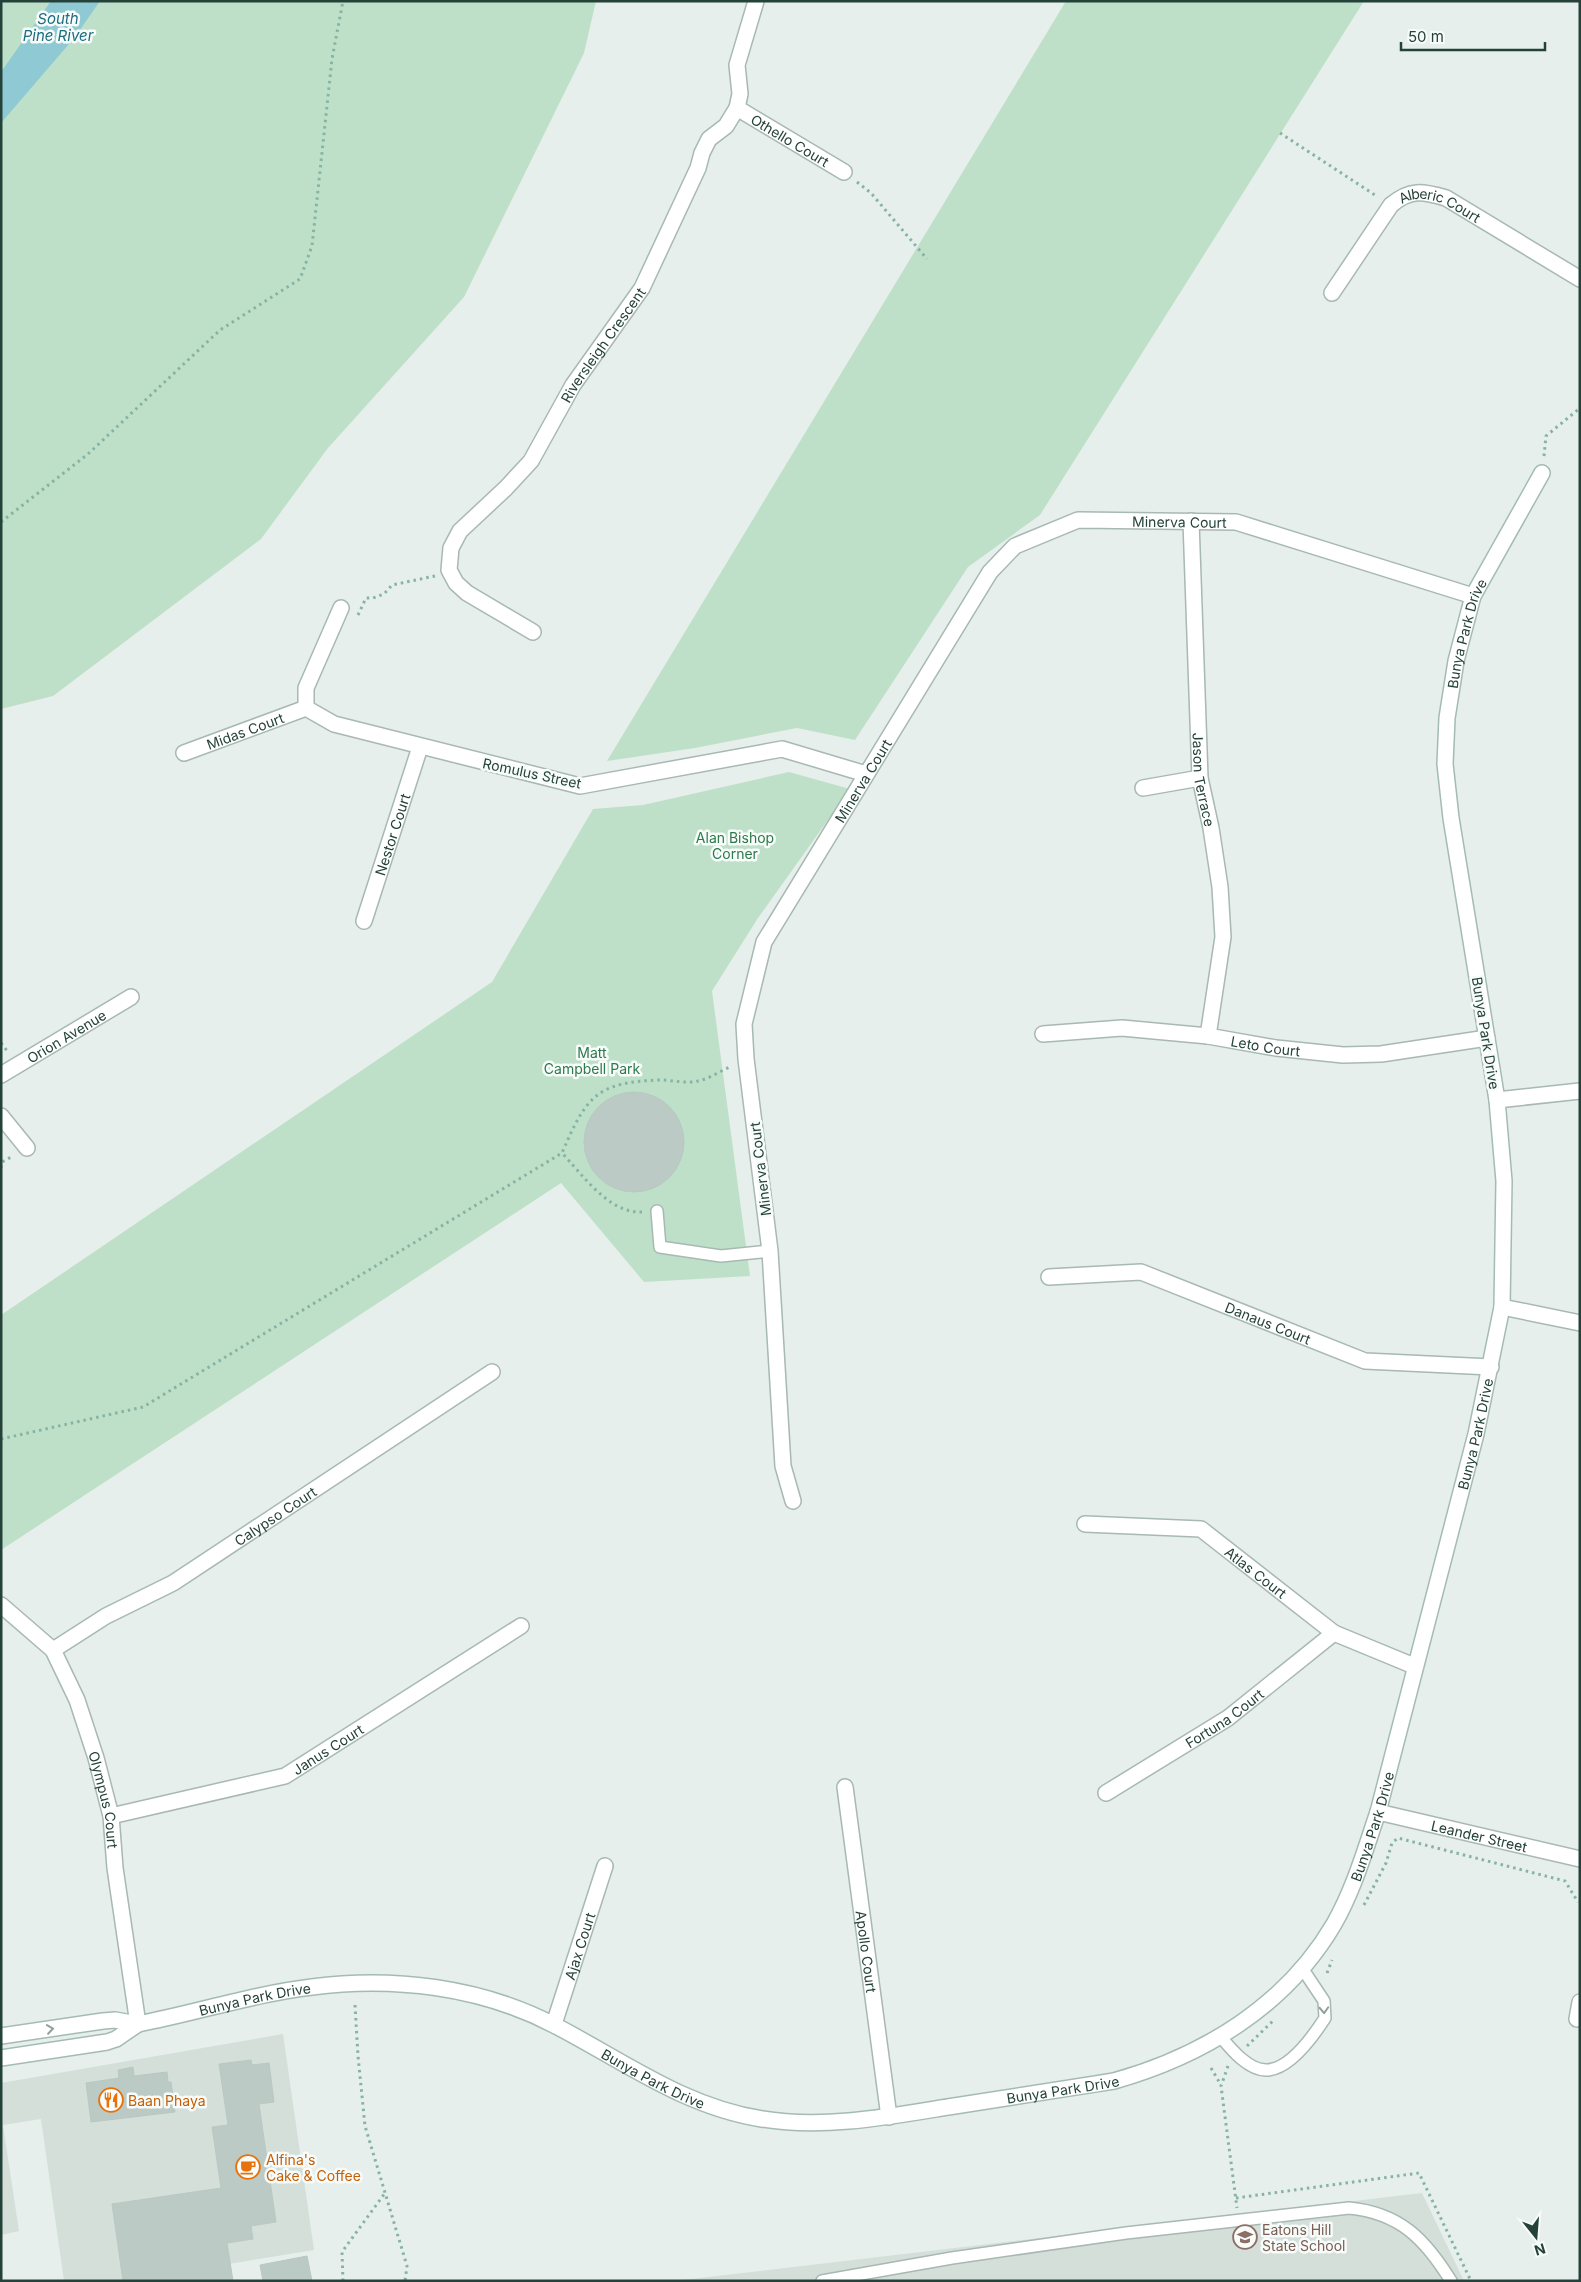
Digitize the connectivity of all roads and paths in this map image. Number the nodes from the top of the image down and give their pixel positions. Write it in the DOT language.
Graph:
graph roads {
  1 [pos="343,1"];
  2 [pos="756,1"];
  3 [pos="737,108"];
  4 [pos="1280,133"];
  5 [pos="844,172"];
  6 [pos="1391,205"];
  7 [pos="927,259"];
  8 [pos="1580,279"];
  9 [pos="1332,293"];
  10 [pos="1580,408"];
  11 [pos="1542,473"];
  12 [pos="1191,521"];
  13 [pos="1,522"];
  14 [pos="449,570"];
  15 [pos="1473,596"];
  16 [pos="340,608"];
  17 [pos="533,632"];
  18 [pos="306,708"];
  19 [pos="420,747"];
  20 [pos="184,753"];
  21 [pos="866,774"];
  22 [pos="1200,778"];
  23 [pos="1143,788"];
  24 [pos="364,921"];
  25 [pos="131,997"];
  26 [pos="1043,1034"];
  27 [pos="1208,1036"];
  28 [pos="1487,1038"];
  29 [pos="746,1060"];
  30 [pos="1,1075"];
  31 [pos="1580,1091"];
  32 [pos="1497,1100"];
  33 [pos="1,1116"];
  34 [pos="27,1148"];
  35 [pos="562,1153"];
  36 [pos="656,1211"];
  37 [pos="770,1251"];
  38 [pos="1049,1277"];
  39 [pos="1502,1307"];
  40 [pos="1580,1323"];
  41 [pos="1491,1367"];
  42 [pos="492,1372"];
  43 [pos="1,1439"];
  44 [pos="793,1501"];
  45 [pos="1085,1524"];
  46 [pos="1,1605"];
  47 [pos="521,1626"];
  48 [pos="1334,1633"];
  49 [pos="53,1650"];
  50 [pos="1414,1666"];
  51 [pos="845,1787"];
  52 [pos="1106,1793"];
  53 [pos="1378,1812"];
  54 [pos="111,1816"];
  55 [pos="1580,1859"];
  56 [pos="605,1866"];
  57 [pos="1578,1902"];
  58 [pos="1364,1906"];
  59 [pos="1332,1957"];
  60 [pos="1302,1968"];
  61 [pos="1327,1973"];
  62 [pos="1580,2002"];
  63 [pos="355,2005"];
  64 [pos="1577,2019"];
  65 [pos="138,2024"];
  66 [pos="554,2024"];
  67 [pos="1,2036"];
  68 [pos="1221,2037"];
  69 [pos="1,2058"];
  70 [pos="1228,2063"];
  71 [pos="1211,2068"];
  72 [pos="1222,2086"];
  73 [pos="889,2117"];
  74 [pos="385,2192"];
  75 [pos="1237,2211"];
  76 [pos="343,2281"];
  77 [pos="405,2281"];
  78 [pos="822,2281"];
  79 [pos="1451,2281"];
  1 -- 13 [label="path"];
  2 -- 3 [label="street"];
  3 -- 5 [label="street, Othello Court"];
  3 -- 14 [label="street, Riversleigh Crescent"];
  4 -- 6 [label="path"];
  5 -- 7 [label="path"];
  6 -- 8 [label="street, Alberic Court"];
  6 -- 9 [label="street, Alberic Court"];
  10 -- 11 [label="path"];
  11 -- 15 [label="street, Bunya Park Drive"];
  12 -- 15 [label="street, Minerva Court"];
  12 -- 21 [label="street, Minerva Court"];
  12 -- 22 [label="street, Jason Terrace"];
  14 -- 16 [label="path"];
  14 -- 17 [label="street"];
  15 -- 28 [label="street, Bunya Park Drive"];
  16 -- 18 [label="street"];
  18 -- 19 [label="street, Romulus Street"];
  18 -- 20 [label="street, Midas Court"];
  19 -- 21 [label="street, Romulus Street"];
  19 -- 24 [label="street, Nestor Court"];
  21 -- 29 [label="street, Minerva Court"];
  22 -- 23 [label="street"];
  22 -- 27 [label="street, Jason Terrace"];
  25 -- 30 [label="street, Orion Avenue"];
  26 -- 27 [label="street, Leto Court"];
  27 -- 28 [label="street, Leto Court"];
  28 -- 32 [label="street, Bunya Park Drive"];
  29 -- 35 [label="path"];
  29 -- 37 [label="street, Minerva Court"];
  31 -- 32 [label="street"];
  32 -- 39 [label="street, Bunya Park Drive"];
  33 -- 34 [label="street"];
  35 -- 36 [label="path"];
  35 -- 43 [label="path"];
  36 -- 37 [label="lane"];
  37 -- 44 [label="street, Minerva Court"];
  38 -- 41 [label="street, Danaus Court"];
  39 -- 40 [label="street"];
  39 -- 41 [label="street, Bunya Park Drive"];
  41 -- 50 [label="street, Bunya Park Drive"];
  42 -- 49 [label="street, Calypso Court"];
  45 -- 48 [label="street, Atlas Court"];
  46 -- 49 [label="street, Olympus Court"];
  47 -- 54 [label="street, Janus Court"];
  48 -- 50 [label="street, Atlas Court"];
  48 -- 52 [label="street, Fortuna Court"];
  49 -- 54 [label="street, Olympus Court"];
  50 -- 53 [label="street, Bunya Park Drive"];
  51 -- 73 [label="street, Apollo Court"];
  53 -- 55 [label="street, Leander Street"];
  53 -- 60 [label="street, Bunya Park Drive"];
  54 -- 65 [label="street, Olympus Court"];
  56 -- 66 [label="street, Ajax Court"];
  57 -- 58 [label="path"];
  59 -- 61 [label="path"];
  60 -- 68 [label="street, Bunya Park Drive"];
  60 -- 68 [label="lane, one-way"];
  62 -- 64 [label="street"];
  63 -- 74 [label="path"];
  65 -- 66 [label="street, Bunya Park Drive"];
  67 -- 65 [label="street, Bunya Park Drive, one-way"];
  65 -- 69 [label="street, Bunya Park Drive"];
  66 -- 73 [label="street, Bunya Park Drive"];
  68 -- 73 [label="street, Bunya Park Drive"];
  70 -- 72 [label="path"];
  71 -- 72 [label="path"];
  72 -- 75 [label="path"];
  74 -- 76 [label="path"];
  74 -- 77 [label="path"];
  78 -- 79 [label="lane"];
}
